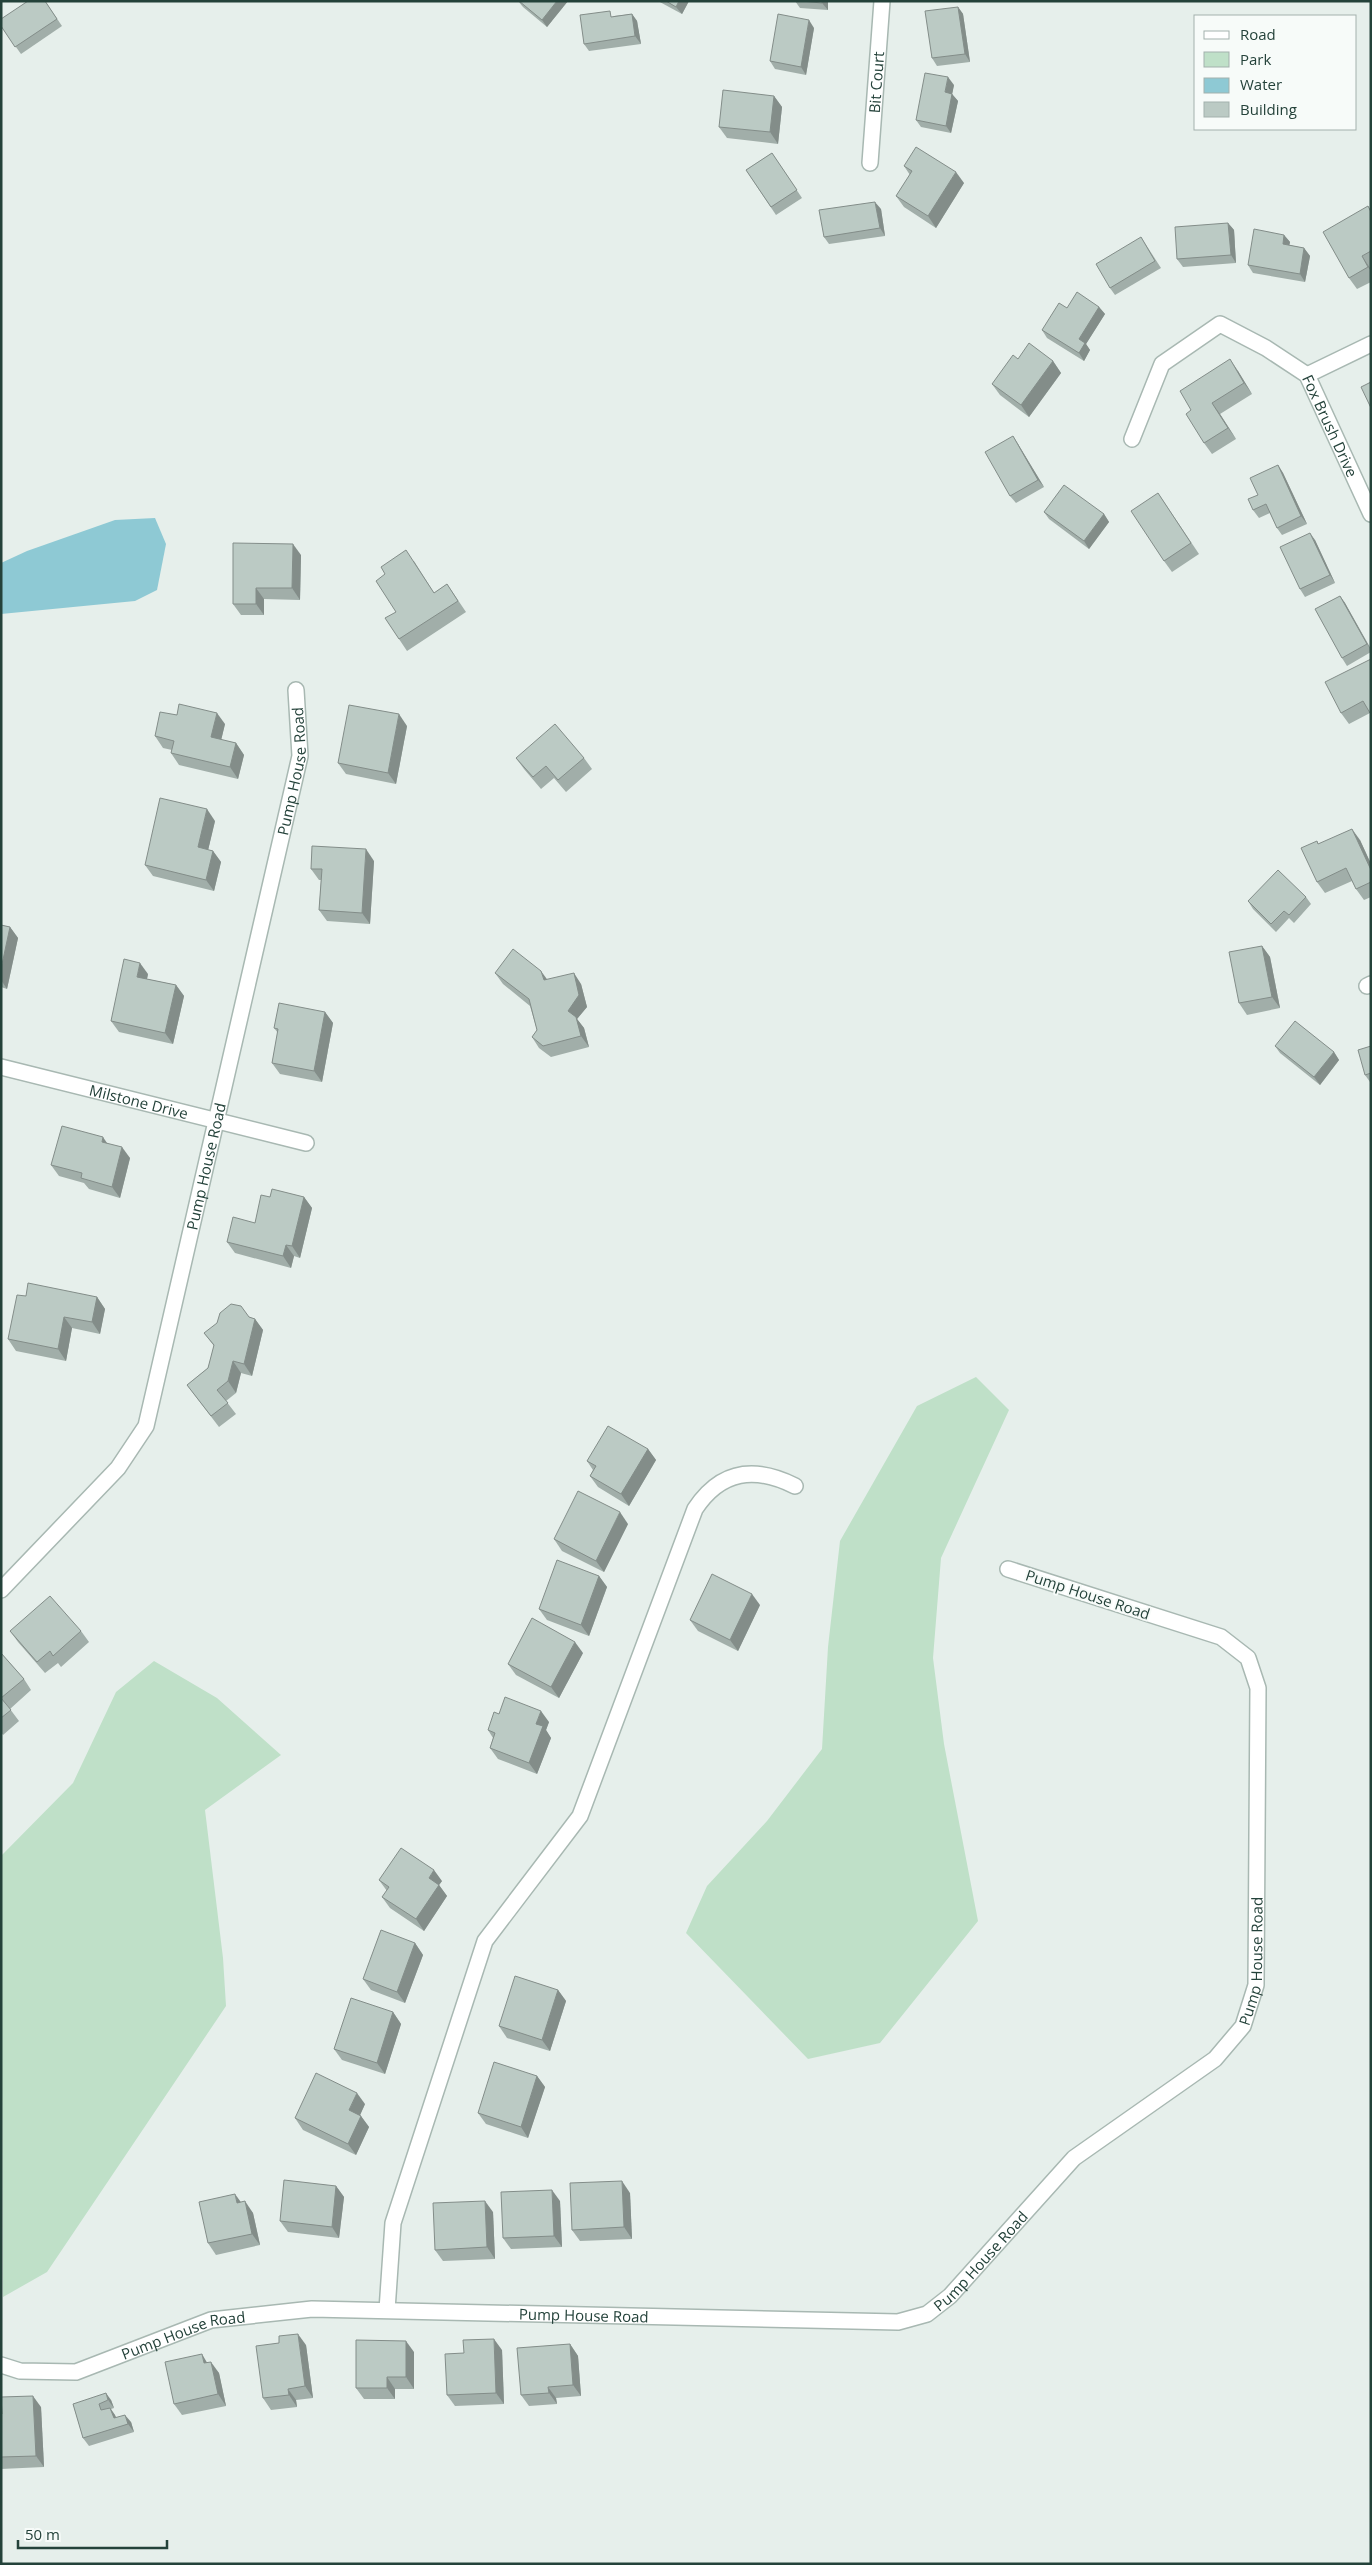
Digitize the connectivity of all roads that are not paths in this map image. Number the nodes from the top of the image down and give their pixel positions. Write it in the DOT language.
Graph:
graph roads {
  1 [pos="882,1"];
  2 [pos="870,163"];
  3 [pos="1371,344"];
  4 [pos="1308,375"];
  5 [pos="1132,439"];
  6 [pos="1371,514"];
  7 [pos="296,690"];
  8 [pos="1,1067"];
  9 [pos="217,1121"];
  10 [pos="306,1143"];
  11 [pos="795,1486"];
  12 [pos="1008,1569"];
  13 [pos="1,1590"];
  14 [pos="387,2310"];
  15 [pos="1,2365"];
  1 -- 2 [label="street, Bit Court"];
  3 -- 4 [label="street"];
  4 -- 5 [label="street, Fox Brush Drive"];
  4 -- 6 [label="street, Fox Brush Drive"];
  7 -- 9 [label="street, Pump House Road"];
  8 -- 9 [label="street, Milstone Drive"];
  9 -- 10 [label="street, Milstone Drive"];
  9 -- 13 [label="street, Pump House Road"];
  11 -- 14 [label="street"];
  12 -- 14 [label="street, Pump House Road"];
  14 -- 15 [label="street, Pump House Road"];
}
